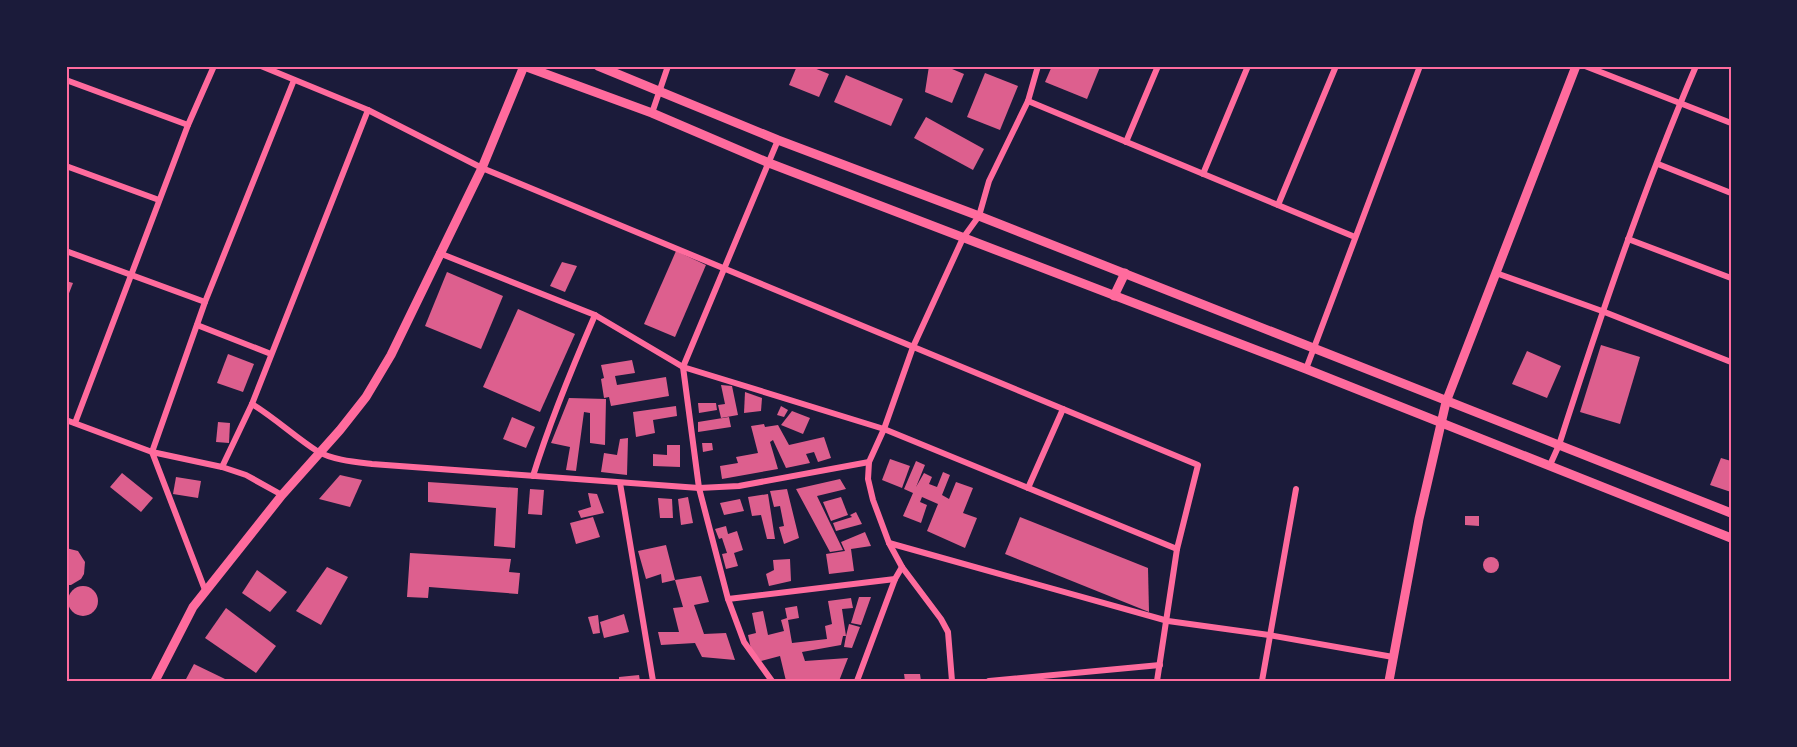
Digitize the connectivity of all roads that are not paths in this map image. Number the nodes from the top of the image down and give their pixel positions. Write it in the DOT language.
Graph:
graph roads {
  1 [pos="214,66"];
  2 [pos="261,66"];
  3 [pos="524,66"];
  4 [pos="598,66"];
  5 [pos="668,66"];
  6 [pos="1038,66"];
  7 [pos="1158,66"];
  8 [pos="1248,66"];
  9 [pos="1336,66"];
  10 [pos="1420,66"];
  11 [pos="1576,66"];
  12 [pos="1585,66"];
  13 [pos="1696,66"];
  14 [pos="66,80"];
  15 [pos="294,80"];
  16 [pos="659,90"];
  17 [pos="1028,101"];
  18 [pos="1680,103"];
  19 [pos="368,110"];
  20 [pos="652,113"];
  21 [pos="1731,123"];
  22 [pos="188,125"];
  23 [pos="778,140"];
  24 [pos="1126,142"];
  25 [pos="768,163"];
  26 [pos="1658,164"];
  27 [pos="66,166"];
  28 [pos="482,168"];
  29 [pos="1203,174"];
  30 [pos="1731,193"];
  31 [pos="159,200"];
  32 [pos="1278,205"];
  33 [pos="980,216"];
  34 [pos="1355,237"];
  35 [pos="963,238"];
  36 [pos="1628,239"];
  37 [pos="66,251"];
  38 [pos="439,253"];
  39 [pos="724,269"];
  40 [pos="1125,273"];
  41 [pos="1496,273"];
  42 [pos="130,275"];
  43 [pos="1731,278"];
  44 [pos="1114,296"];
  45 [pos="205,302"];
  46 [pos="1602,311"];
  47 [pos="595,315"];
  48 [pos="197,325"];
  49 [pos="913,347"];
  50 [pos="1313,349"];
  51 [pos="271,354"];
  52 [pos="1731,362"];
  53 [pos="683,367"];
  54 [pos="1306,369"];
  55 [pos="1446,402"];
  56 [pos="252,404"];
  57 [pos="1063,409"];
  58 [pos="66,420"];
  59 [pos="75,423"];
  60 [pos="1441,423"];
  61 [pos="884,429"];
  62 [pos="1559,445"];
  63 [pos="152,452"];
  64 [pos="319,452"];
  65 [pos="869,462"];
  66 [pos="1550,465"];
  67 [pos="222,467"];
  68 [pos="533,476"];
  69 [pos="620,483"];
  70 [pos="699,488"];
  71 [pos="1028,488"];
  72 [pos="1296,489"];
  73 [pos="282,495"];
  74 [pos="1731,513"];
  75 [pos="1731,538"];
  76 [pos="889,543"];
  77 [pos="1177,549"];
  78 [pos="902,567"];
  79 [pos="895,579"];
  80 [pos="205,590"];
  81 [pos="728,599"];
  82 [pos="1168,621"];
  83 [pos="1269,635"];
  84 [pos="1393,657"];
  85 [pos="1160,665"];
  86 [pos="155,681"];
  87 [pos="653,681"];
  88 [pos="772,681"];
  89 [pos="857,681"];
  90 [pos="952,681"];
  91 [pos="989,681"];
  92 [pos="1157,681"];
  93 [pos="1262,681"];
  94 [pos="1389,681"];
  1 -- 22 [label="street"];
  2 -- 15 [label="street"];
  3 -- 20 [label="street"];
  3 -- 28 [label="street"];
  4 -- 16 [label="street"];
  5 -- 16 [label="street"];
  6 -- 17 [label="street"];
  7 -- 24 [label="street"];
  8 -- 29 [label="street"];
  9 -- 32 [label="street"];
  10 -- 34 [label="street"];
  11 -- 41 [label="street"];
  12 -- 18 [label="street"];
  13 -- 18 [label="street"];
  14 -- 22 [label="street"];
  15 -- 19 [label="street"];
  15 -- 45 [label="street"];
  16 -- 20 [label="street"];
  16 -- 23 [label="street"];
  17 -- 24 [label="street"];
  17 -- 33 [label="street"];
  18 -- 21 [label="street"];
  18 -- 26 [label="street"];
  19 -- 28 [label="street"];
  19 -- 51 [label="street"];
  20 -- 25 [label="street"];
  22 -- 31 [label="street"];
  23 -- 25 [label="street"];
  23 -- 33 [label="street"];
  24 -- 29 [label="street"];
  25 -- 35 [label="street"];
  25 -- 39 [label="street"];
  26 -- 30 [label="street"];
  26 -- 36 [label="street"];
  27 -- 31 [label="street"];
  28 -- 38 [label="street"];
  28 -- 39 [label="street"];
  29 -- 32 [label="street"];
  31 -- 42 [label="street"];
  32 -- 34 [label="street"];
  33 -- 35 [label="street"];
  33 -- 40 [label="street"];
  34 -- 50 [label="street"];
  35 -- 44 [label="street"];
  35 -- 49 [label="street"];
  36 -- 43 [label="street"];
  36 -- 46 [label="street"];
  37 -- 42 [label="street"];
  38 -- 47 [label="street"];
  38 -- 64 [label="street"];
  39 -- 49 [label="street"];
  39 -- 53 [label="street"];
  40 -- 44 [label="street"];
  40 -- 50 [label="street"];
  41 -- 46 [label="street"];
  41 -- 55 [label="street"];
  42 -- 45 [label="street"];
  42 -- 59 [label="street"];
  44 -- 54 [label="street"];
  45 -- 48 [label="street"];
  46 -- 52 [label="street"];
  46 -- 62 [label="street"];
  47 -- 53 [label="street"];
  47 -- 68 [label="street"];
  48 -- 51 [label="street"];
  48 -- 63 [label="street"];
  49 -- 57 [label="street"];
  49 -- 61 [label="street"];
  50 -- 54 [label="street"];
  50 -- 55 [label="street"];
  51 -- 56 [label="street"];
  53 -- 61 [label="street"];
  53 -- 70 [label="street"];
  54 -- 60 [label="street"];
  55 -- 60 [label="street"];
  55 -- 62 [label="street"];
  56 -- 64 [label="street"];
  56 -- 67 [label="street"];
  57 -- 71 [label="street"];
  57 -- 77 [label="street"];
  58 -- 59 [label="street"];
  59 -- 63 [label="street"];
  60 -- 66 [label="street"];
  60 -- 84 [label="street"];
  61 -- 65 [label="street"];
  61 -- 71 [label="street"];
  62 -- 66 [label="street"];
  62 -- 74 [label="street"];
  63 -- 67 [label="street"];
  63 -- 80 [label="street"];
  64 -- 68 [label="street"];
  64 -- 73 [label="street"];
  65 -- 70 [label="street"];
  65 -- 76 [label="street"];
  66 -- 75 [label="street"];
  67 -- 73 [label="street"];
  68 -- 69 [label="street"];
  69 -- 70 [label="street"];
  69 -- 87 [label="street"];
  70 -- 81 [label="street"];
  71 -- 77 [label="street"];
  72 -- 83 [label="street"];
  73 -- 80 [label="street"];
  76 -- 78 [label="street"];
  76 -- 82 [label="street"];
  77 -- 82 [label="street"];
  78 -- 79 [label="street"];
  78 -- 90 [label="street"];
  79 -- 81 [label="street"];
  79 -- 89 [label="street"];
  80 -- 86 [label="street"];
  81 -- 88 [label="street"];
  82 -- 83 [label="street"];
  82 -- 85 [label="street"];
  83 -- 84 [label="street"];
  83 -- 93 [label="street"];
  84 -- 94 [label="street"];
  85 -- 91 [label="street"];
  85 -- 92 [label="street"];
}
